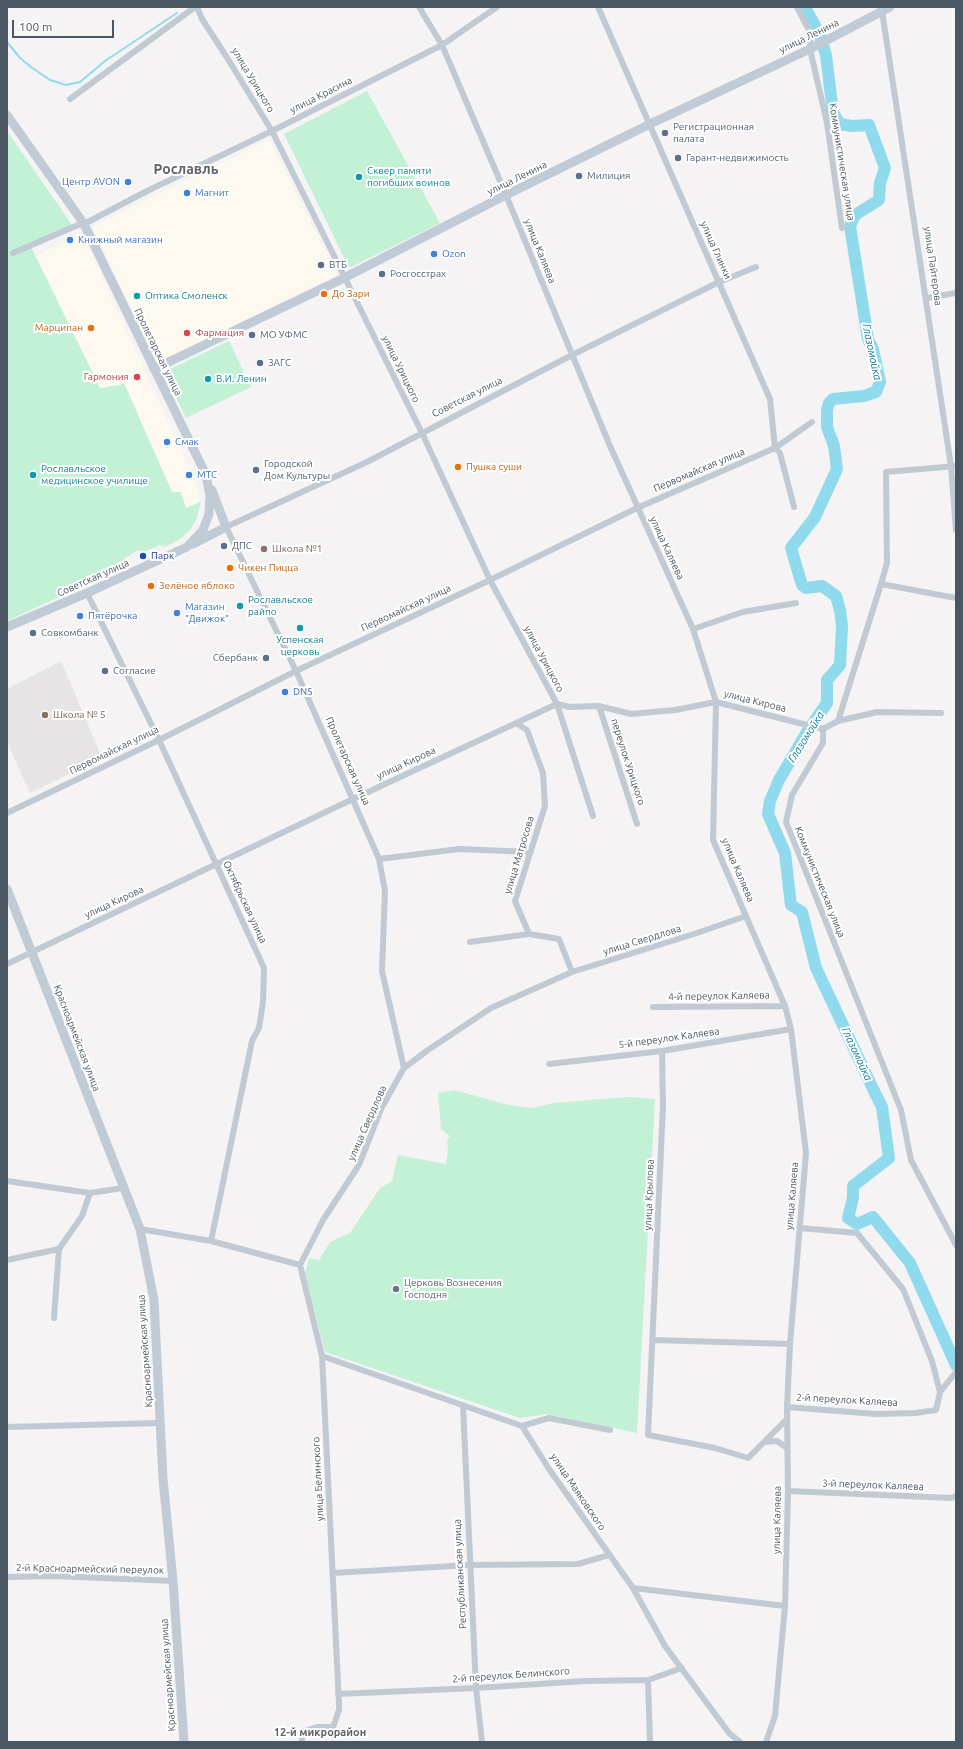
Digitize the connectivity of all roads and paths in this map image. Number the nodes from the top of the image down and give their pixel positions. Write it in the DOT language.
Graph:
graph roads {
  1 [pos="196,7"];
  2 [pos="419,7"];
  3 [pos="497,7"];
  4 [pos="598,7"];
  5 [pos="797,7"];
  6 [pos="884,8"];
  7 [pos="442,45"];
  8 [pos="810,49"];
  9 [pos="70,98"];
  10 [pos="7,115"];
  11 [pos="650,124"];
  12 [pos="272,131"];
  13 [pos="506,195"];
  14 [pos="84,224"];
  15 [pos="842,228"];
  16 [pos="13,253"];
  17 [pos="756,267"];
  18 [pos="345,278"];
  19 [pos="719,282"];
  20 [pos="956,293"];
  21 [pos="926,298"];
  22 [pos="572,355"];
  23 [pos="154,369"];
  24 [pos="812,422"];
  25 [pos="422,433"];
  26 [pos="775,448"];
  27 [pos="954,466"];
  28 [pos="208,479"];
  29 [pos="794,507"];
  30 [pos="637,508"];
  31 [pos="226,527"];
  32 [pos="203,530"];
  33 [pos="956,530"];
  34 [pos="187,547"];
  35 [pos="490,580"];
  36 [pos="881,584"];
  37 [pos="87,593"];
  38 [pos="956,598"];
  39 [pos="796,603"];
  40 [pos="7,627"];
  41 [pos="694,629"];
  42 [pos="296,671"];
  43 [pos="716,702"];
  44 [pos="557,704"];
  45 [pos="599,706"];
  46 [pos="941,713"];
  47 [pos="838,721"];
  48 [pos="516,723"];
  49 [pos="823,729"];
  50 [pos="159,740"];
  51 [pos="353,799"];
  52 [pos="7,813"];
  53 [pos="593,816"];
  54 [pos="637,824"];
  55 [pos="530,852"];
  56 [pos="379,859"];
  57 [pos="217,864"];
  58 [pos="7,889"];
  59 [pos="746,916"];
  60 [pos="529,934"];
  61 [pos="470,942"];
  62 [pos="32,952"];
  63 [pos="7,964"];
  64 [pos="572,972"];
  65 [pos="785,1006"];
  66 [pos="653,1007"];
  67 [pos="791,1029"];
  68 [pos="662,1051"];
  69 [pos="549,1064"];
  70 [pos="404,1068"];
  71 [pos="7,1181"];
  72 [pos="123,1188"];
  73 [pos="90,1193"];
  74 [pos="800,1228"];
  75 [pos="140,1229"];
  76 [pos="211,1241"];
  77 [pos="956,1245"];
  78 [pos="59,1249"];
  79 [pos="7,1260"];
  80 [pos="300,1265"];
  81 [pos="54,1318"];
  82 [pos="652,1340"];
  83 [pos="790,1344"];
  84 [pos="322,1356"];
  85 [pos="955,1373"];
  86 [pos="940,1392"];
  87 [pos="462,1405"];
  88 [pos="787,1407"];
  89 [pos="786,1420"];
  90 [pos="160,1423"];
  91 [pos="522,1426"];
  92 [pos="7,1427"];
  93 [pos="610,1430"];
  94 [pos="764,1442"];
  95 [pos="788,1448"];
  96 [pos="788,1491"];
  97 [pos="956,1496"];
  98 [pos="609,1555"];
  99 [pos="469,1565"];
  100 [pos="333,1573"];
  101 [pos="7,1577"];
  102 [pos="173,1581"];
  103 [pos="633,1588"];
  104 [pos="785,1606"];
  105 [pos="682,1668"];
  106 [pos="648,1680"];
  107 [pos="476,1688"];
  108 [pos="338,1694"];
  109 [pos="184,1742"];
  110 [pos="302,1742"];
  111 [pos="482,1742"];
  112 [pos="650,1742"];
  113 [pos="740,1742"];
  114 [pos="766,1742"];
  1 -- 9 [label="street"];
  1 -- 12 [label="street, улица Урицкого"];
  2 -- 7 [label="street, улица Каляева"];
  3 -- 7 [label="street, улица Красина"];
  4 -- 11 [label="street, улица Глинки"];
  5 -- 8 [label="street, Коммунистическая улица"];
  6 -- 8 [label="main road, улица Ленина"];
  6 -- 21 [label="street, улица Пайтерова"];
  7 -- 12 [label="street, улица Красина"];
  7 -- 13 [label="street, улица Каляева"];
  8 -- 11 [label="main road, улица Ленина"];
  8 -- 15 [label="street, Коммунистическая улица"];
  10 -- 14 [label="main road, Пролетарская улица"];
  11 -- 13 [label="main road, улица Ленина"];
  11 -- 19 [label="street, улица Глинки"];
  12 -- 14 [label="street, улица Красина"];
  12 -- 18 [label="street, улица Урицкого"];
  13 -- 18 [label="main road, улица Ленина"];
  13 -- 22 [label="street, улица Каляева"];
  14 -- 16 [label="street, улица Красина"];
  14 -- 23 [label="main road, Пролетарская улица"];
  17 -- 19 [label="street, Советская улица"];
  18 -- 23 [label="main road, улица Ленина"];
  18 -- 25 [label="street, улица Урицкого"];
  19 -- 22 [label="street, Советская улица"];
  19 -- 26 [label="street, улица Глинки"];
  20 -- 21 [label="street"];
  21 -- 27 [label="street, улица Пайтерова"];
  22 -- 25 [label="street, Советская улица"];
  22 -- 30 [label="street, улица Каляева"];
  23 -- 28 [label="main road, Пролетарская улица"];
  24 -- 26 [label="street, Первомайская улица"];
  25 -- 31 [label="street, Советская улица"];
  25 -- 35 [label="street, улица Урицкого"];
  26 -- 29 [label="street, улица Глинки"];
  26 -- 30 [label="street, Первомайская улица"];
  27 -- 33 [label="street, улица Пайтерова"];
  27 -- 36 [label="street"];
  28 -- 31 [label="main road, Пролетарская улица"];
  28 -- 32 [label="main road, Пролетарская улица"];
  30 -- 35 [label="street, Первомайская улица"];
  30 -- 41 [label="street, улица Каляева"];
  31 -- 34 [label="main road, Советская улица"];
  31 -- 42 [label="street, Пролетарская улица"];
  32 -- 34 [label="main road, Советская улица"];
  34 -- 37 [label="main road, Советская улица"];
  35 -- 42 [label="street, Первомайская улица"];
  35 -- 44 [label="street, улица Урицкого"];
  36 -- 38 [label="street"];
  36 -- 47 [label="street"];
  37 -- 40 [label="main road, Советская улица"];
  37 -- 50 [label="street, Октябрьская улица"];
  39 -- 41 [label="street"];
  41 -- 43 [label="street, улица Каляева"];
  42 -- 50 [label="street, Первомайская улица"];
  42 -- 51 [label="street, Пролетарская улица"];
  43 -- 45 [label="street, улица Кирова"];
  43 -- 49 [label="street, улица Кирова"];
  43 -- 59 [label="street, улица Каляева"];
  44 -- 45 [label="street, улица Кирова"];
  44 -- 48 [label="street, улица Кирова"];
  44 -- 53 [label="street, улица Урицкого"];
  45 -- 54 [label="street, переулок Урицкого"];
  46 -- 47 [label="street"];
  47 -- 49 [label="street"];
  48 -- 51 [label="street, улица Кирова"];
  48 -- 55 [label="street, улица Матросова"];
  49 -- 77 [label="street, Коммунистическая улица"];
  50 -- 52 [label="street, Первомайская улица"];
  50 -- 57 [label="street, Октябрьская улица"];
  51 -- 56 [label="street, Пролетарская улица"];
  51 -- 57 [label="street, улица Кирова"];
  55 -- 56 [label="street"];
  55 -- 60 [label="street, улица Матросова"];
  56 -- 70 [label="street, Пролетарская улица"];
  57 -- 62 [label="street, улица Кирова"];
  57 -- 76 [label="street, Октябрьская улица"];
  58 -- 62 [label="main road, Красноармейская улица"];
  59 -- 64 [label="street, улица Свердлова"];
  59 -- 65 [label="street, улица Каляева"];
  60 -- 61 [label="street"];
  60 -- 64 [label="street"];
  62 -- 63 [label="street, улица Кирова"];
  62 -- 72 [label="main road, Красноармейская улица"];
  64 -- 70 [label="street, улица Свердлова"];
  65 -- 66 [label="street, 4-й переулок Каляева"];
  65 -- 67 [label="street, улица Каляева"];
  67 -- 68 [label="street, 5-й переулок Каляева"];
  67 -- 74 [label="street, улица Каляева"];
  68 -- 69 [label="street, 5-й переулок Каляева"];
  68 -- 82 [label="street, улица Крылова"];
  70 -- 80 [label="street, улица Свердлова"];
  71 -- 73 [label="street"];
  72 -- 73 [label="street"];
  72 -- 75 [label="main road, Красноармейская улица"];
  73 -- 78 [label="street"];
  74 -- 83 [label="street, улица Каляева"];
  74 -- 86 [label="street"];
  75 -- 76 [label="street"];
  75 -- 90 [label="main road, Красноармейская улица"];
  76 -- 80 [label="street"];
  78 -- 79 [label="street"];
  78 -- 81 [label="street"];
  80 -- 84 [label="street, улица Белинского"];
  82 -- 83 [label="street"];
  82 -- 94 [label="street, улица Крылова"];
  83 -- 88 [label="street, улица Каляева"];
  84 -- 87 [label="street"];
  84 -- 100 [label="street, улица Белинского"];
  85 -- 86 [label="street"];
  86 -- 88 [label="street, 2-й переулок Каляева"];
  87 -- 91 [label="street"];
  87 -- 99 [label="street, Республиканская улица"];
  88 -- 89 [label="street, улица Каляева"];
  89 -- 94 [label="street, улица Крылова"];
  89 -- 95 [label="street, улица Каляева"];
  90 -- 92 [label="street"];
  90 -- 102 [label="main road, Красноармейская улица"];
  91 -- 93 [label="street"];
  91 -- 98 [label="street, улица Маяковского"];
  94 -- 95 [label="street"];
  95 -- 96 [label="street, улица Каляева"];
  96 -- 97 [label="street, 3-й переулок Каляева"];
  96 -- 104 [label="street, улица Каляева"];
  98 -- 99 [label="street"];
  98 -- 103 [label="street, улица Маяковского"];
  99 -- 100 [label="street"];
  99 -- 107 [label="street, Республиканская улица"];
  100 -- 108 [label="street, улица Белинского"];
  101 -- 102 [label="street, 2-й Красноармейский переулок"];
  102 -- 109 [label="main road, Красноармейская улица"];
  103 -- 104 [label="street"];
  103 -- 105 [label="street, улица Маяковского"];
  104 -- 114 [label="street, улица Каляева"];
  105 -- 106 [label="street, 2-й переулок Белинского"];
  105 -- 113 [label="street, улица Маяковского"];
  106 -- 107 [label="street, 2-й переулок Белинского"];
  106 -- 112 [label="street"];
  107 -- 108 [label="street, 2-й переулок Белинского"];
  107 -- 111 [label="street, Республиканская улица"];
  108 -- 110 [label="street, улица Белинского"];
}
